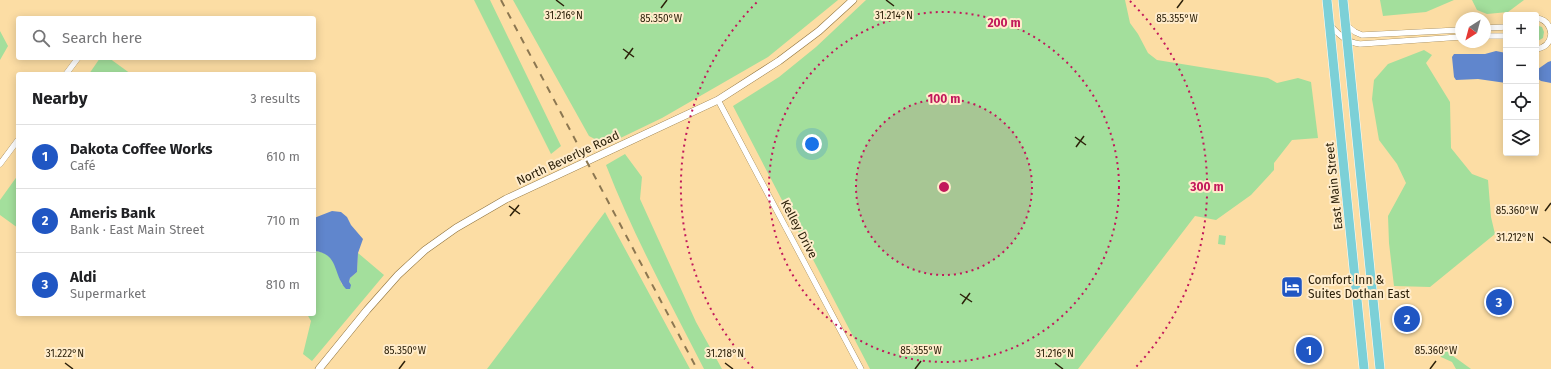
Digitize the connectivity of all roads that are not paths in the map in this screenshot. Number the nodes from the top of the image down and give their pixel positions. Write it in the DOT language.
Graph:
graph roads {
  1 [pos="853,0"];
  2 [pos="1327,0"];
  3 [pos="1343,0"];
  4 [pos="1539,19"];
  5 [pos="1330,24"];
  6 [pos="1345,24"];
  7 [pos="1503,27"];
  8 [pos="1550,27"];
  9 [pos="1491,28"];
  10 [pos="1455,30"];
  11 [pos="1491,36"];
  12 [pos="1503,36"];
  13 [pos="1455,37"];
  14 [pos="1347,40"];
  15 [pos="1360,44"];
  16 [pos="1549,44"];
  17 [pos="1539,48"];
  18 [pos="1348,56"];
  19 [pos="76,60"];
  20 [pos="68,72"];
  21 [pos="718,100"];
  22 [pos="16,143"];
  23 [pos="0,164"];
  24 [pos="319,369"];
  25 [pos="861,369"];
  26 [pos="1364,369"];
  27 [pos="1380,369"];
  1 -- 21 [label="street, North Beverlye Road"];
  2 -- 5 [label="highway, East Main Street"];
  3 -- 6 [label="highway"];
  4 -- 8 [label="street"];
  5 -- 14 [label="street"];
  5 -- 26 [label="highway, East Main Street"];
  6 -- 10 [label="street"];
  6 -- 14 [label="highway"];
  7 -- 9 [label="street"];
  8 -- 16 [label="street"];
  11 -- 12 [label="street"];
  13 -- 15 [label="street"];
  14 -- 15 [label="street"];
  14 -- 18 [label="highway"];
  15 -- 18 [label="street"];
  16 -- 17 [label="street"];
  18 -- 27 [label="highway"];
  19 -- 20 [label="street"];
  21 -- 24 [label="street, North Beverlye Road"];
  21 -- 25 [label="street, Kelley Drive"];
  22 -- 23 [label="street"];
}
